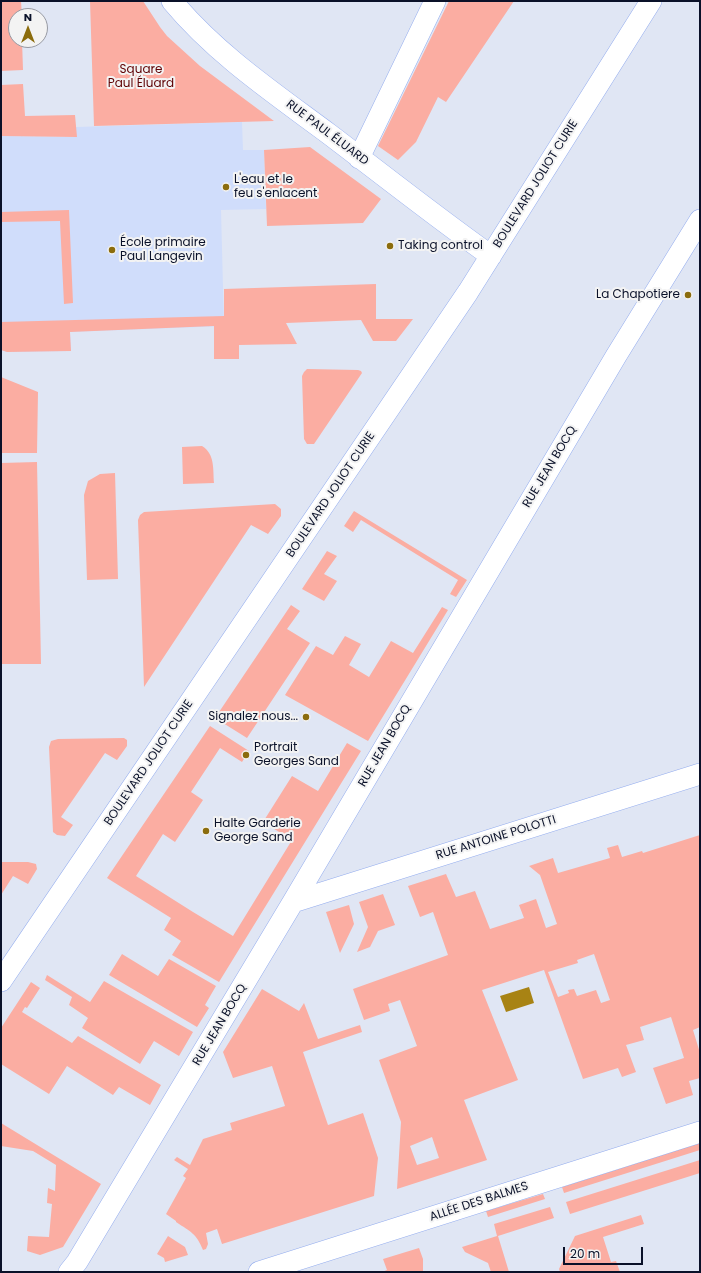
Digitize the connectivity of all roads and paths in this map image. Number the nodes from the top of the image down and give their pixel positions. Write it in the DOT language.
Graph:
graph roads {
  1 [pos="172,1"];
  2 [pos="435,1"];
  3 [pos="651,1"];
  4 [pos="360,158"];
  5 [pos="700,220"];
  6 [pos="491,256"];
  7 [pos="700,774"];
  8 [pos="293,902"];
  9 [pos="1,981"];
  10 [pos="700,1132"];
  11 [pos="75,1269"];
  12 [pos="259,1272"];
  1 -- 4 [label="street, RUE PAUL ÉLUARD"];
  2 -- 4 [label="street"];
  3 -- 6 [label="street, BOULEVARD JOLIOT CURIE"];
  4 -- 6 [label="street, RUE PAUL ÉLUARD"];
  5 -- 8 [label="street, RUE JEAN BOCQ"];
  6 -- 9 [label="street, BOULEVARD JOLIOT CURIE"];
  7 -- 8 [label="street, RUE ANTOINE POLOTTI"];
  8 -- 11 [label="street, RUE JEAN BOCQ"];
  10 -- 12 [label="street, ALLÉE DES BALMES"];
}
